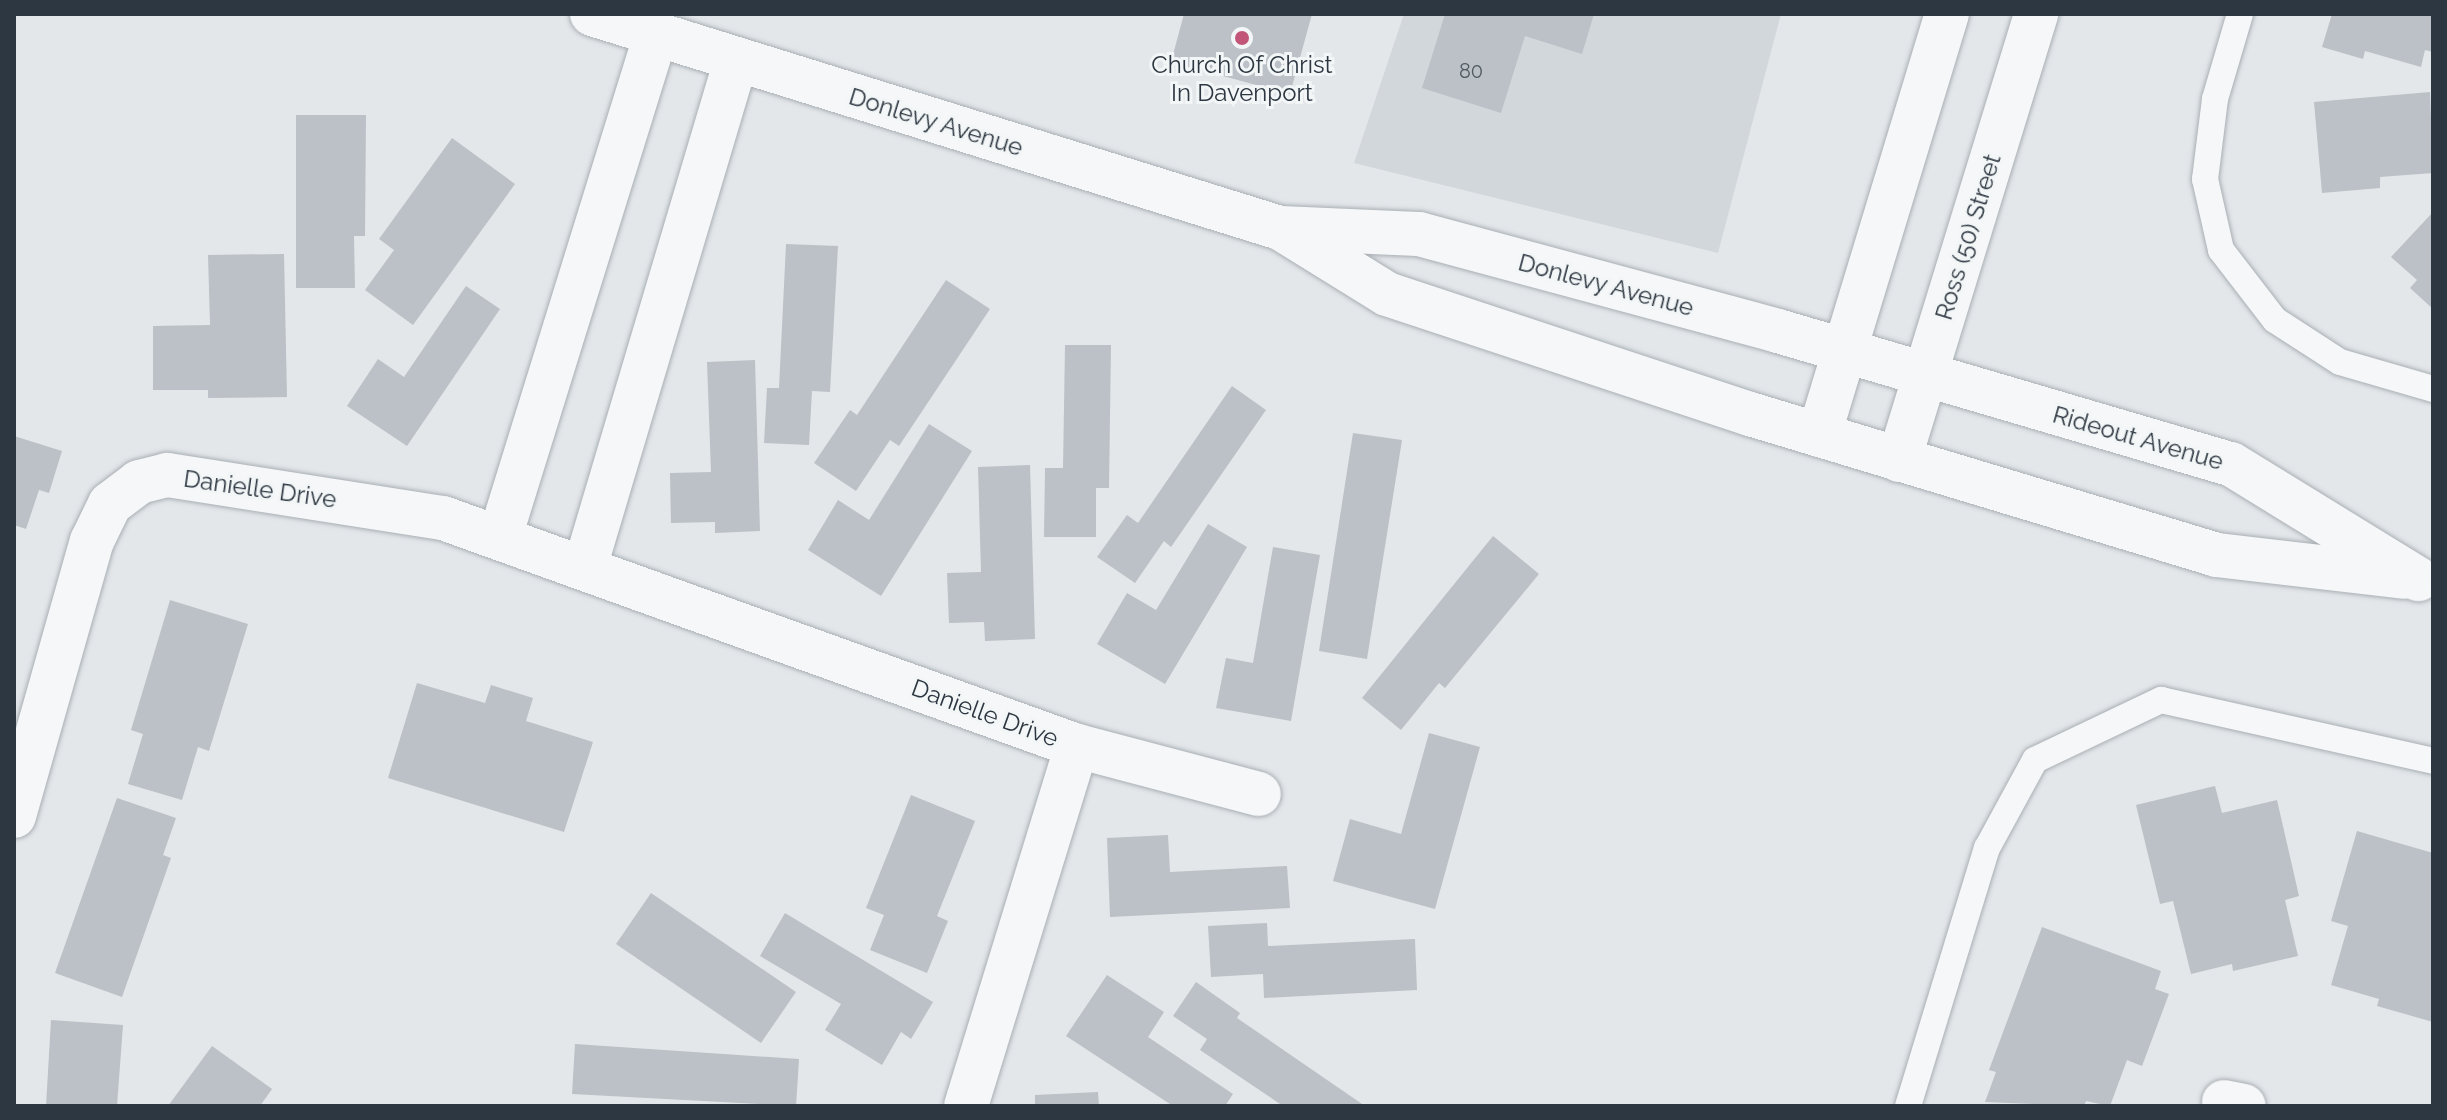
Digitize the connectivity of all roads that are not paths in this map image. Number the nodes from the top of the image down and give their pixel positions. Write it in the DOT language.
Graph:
graph roads {
  1 [pos="592,14"];
  2 [pos="1947,14"];
  3 [pos="2036,14"];
  4 [pos="2240,14"];
  5 [pos="656,34"];
  6 [pos="736,60"];
  7 [pos="1280,228"];
  8 [pos="1844,353"];
  9 [pos="1926,377"];
  10 [pos="2433,389"];
  11 [pos="1819,435"];
  12 [pos="1899,460"];
  13 [pos="500,537"];
  14 [pos="585,567"];
  15 [pos="2426,581"];
  16 [pos="1077,746"];
  17 [pos="2433,761"];
  18 [pos="1259,794"];
  19 [pos="14,816"];
  20 [pos="966,1106"];
  21 [pos="1908,1106"];
  1 -- 5 [label="street, Donlevy Avenue"];
  2 -- 8 [label="street"];
  3 -- 9 [label="street, Ross (50) Street"];
  4 -- 10 [label="lane"];
  5 -- 6 [label="street, Donlevy Avenue"];
  5 -- 13 [label="street"];
  6 -- 7 [label="street, Donlevy Avenue"];
  6 -- 14 [label="street"];
  7 -- 8 [label="street, Donlevy Avenue"];
  7 -- 11 [label="street, Donlevy Avenue"];
  8 -- 9 [label="street, Donlevy Avenue"];
  8 -- 11 [label="street"];
  9 -- 12 [label="street, Ross (50) Street"];
  9 -- 15 [label="street, Rideout Avenue"];
  11 -- 12 [label="street, Donlevy Avenue"];
  12 -- 15 [label="street, Rideout Avenue"];
  13 -- 14 [label="street, Danielle Drive"];
  13 -- 19 [label="street, Danielle Drive"];
  14 -- 16 [label="street, Danielle Drive"];
  16 -- 18 [label="street"];
  16 -- 20 [label="street, Danielle Drive"];
  17 -- 21 [label="lane"];
}
